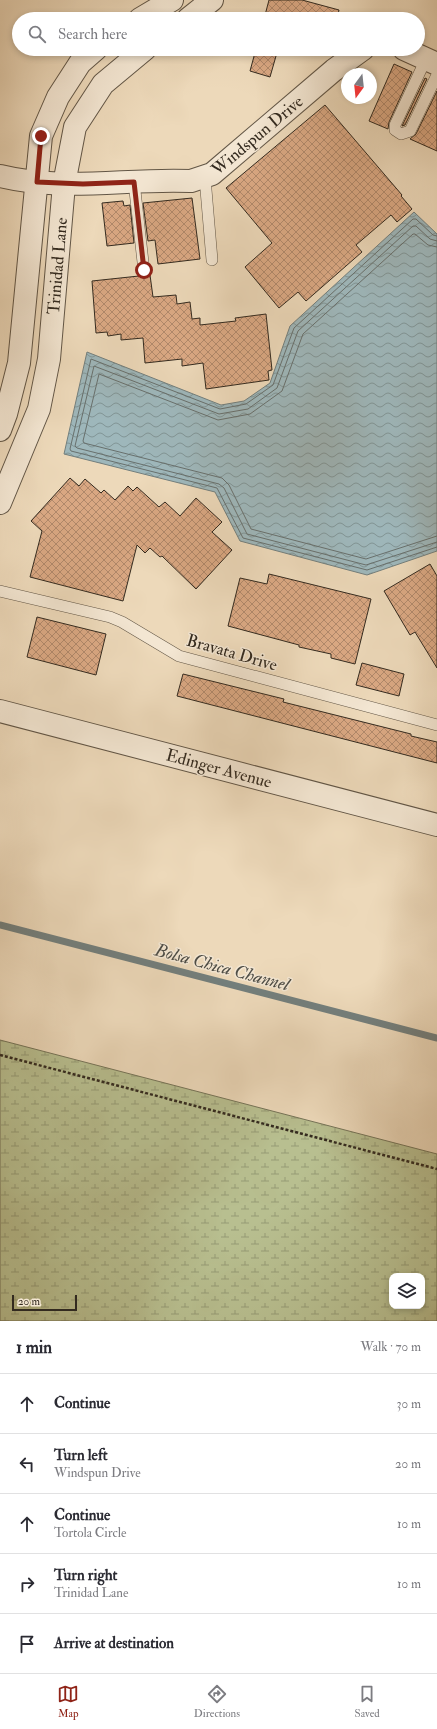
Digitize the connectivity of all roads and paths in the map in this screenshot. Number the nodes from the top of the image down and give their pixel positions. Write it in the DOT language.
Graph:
graph roads {
  1 [pos="172,0"];
  2 [pos="212,0"];
  3 [pos="152,12"];
  4 [pos="197,12"];
  5 [pos="88,56"];
  6 [pos="137,56"];
  7 [pos="353,56"];
  8 [pos="416,56"];
  9 [pos="433,66"];
  10 [pos="0,176"];
  11 [pos="205,178"];
  12 [pos="37,182"];
  13 [pos="134,182"];
  14 [pos="64,184"];
  15 [pos="212,260"];
  16 [pos="144,270"];
  17 [pos="0,430"];
  18 [pos="0,503"];
  19 [pos="0,591"];
  20 [pos="0,711"];
  21 [pos="437,725"];
  22 [pos="437,825"];
  23 [pos="0,1055"];
  24 [pos="437,1169"];
  1 -- 3 [label="street"];
  2 -- 4 [label="street"];
  5 -- 12 [label="street, Trinidad Lane"];
  6 -- 14 [label="street, Trinidad Lane"];
  7 -- 11 [label="street, Windspun Drive"];
  8 -- 9 [label="street"];
  9 -- 9 [label="lane"];
  10 -- 12 [label="street, Windspun Drive"];
  11 -- 13 [label="street, Windspun Drive"];
  11 -- 15 [label="lane"];
  12 -- 14 [label="street, Windspun Drive"];
  12 -- 17 [label="street, Trinidad Lane"];
  13 -- 14 [label="street, Windspun Drive"];
  13 -- 16 [label="lane"];
  14 -- 18 [label="street, Trinidad Lane"];
  19 -- 21 [label="lane, Bravata Drive"];
  20 -- 22 [label="street, Edinger Avenue"];
  23 -- 24 [label="path"];
}
